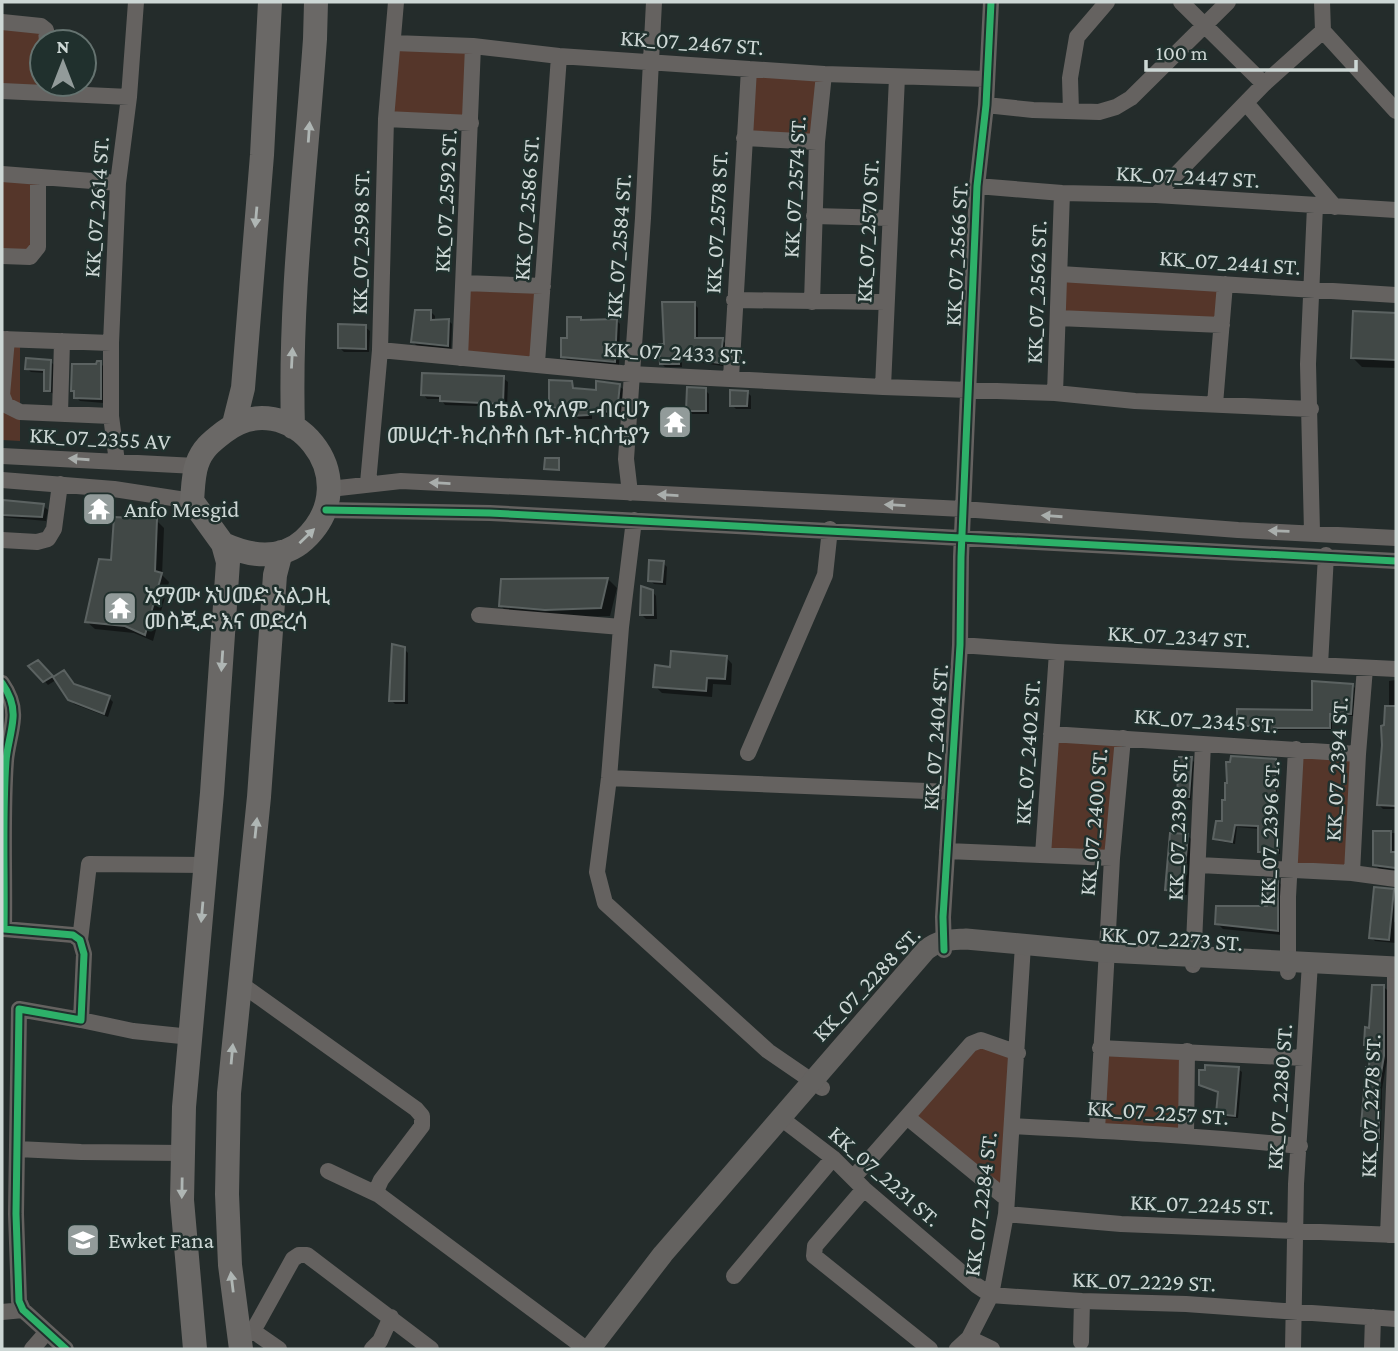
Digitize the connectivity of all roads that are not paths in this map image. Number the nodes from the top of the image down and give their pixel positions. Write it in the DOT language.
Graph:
graph roads {
  1 [pos="136,2"];
  2 [pos="270,2"];
  3 [pos="316,2"];
  4 [pos="396,2"];
  5 [pos="654,2"];
  6 [pos="991,2"];
  7 [pos="1107,2"];
  8 [pos="1181,2"];
  9 [pos="1228,2"];
  10 [pos="1322,2"];
  11 [pos="2,22"];
  12 [pos="1203,25"];
  13 [pos="38,28"];
  14 [pos="1323,31"];
  15 [pos="394,43"];
  16 [pos="473,46"];
  17 [pos="559,56"];
  18 [pos="652,62"];
  19 [pos="749,69"];
  20 [pos="824,74"];
  21 [pos="897,77"];
  22 [pos="987,79"];
  23 [pos="1264,84"];
  24 [pos="28,90"];
  25 [pos="2,91"];
  26 [pos="98,94"];
  27 [pos="129,97"];
  28 [pos="1246,103"];
  29 [pos="986,105"];
  30 [pos="1070,111"];
  31 [pos="1396,111"];
  32 [pos="386,119"];
  33 [pos="471,123"];
  34 [pos="744,138"];
  35 [pos="817,142"];
  36 [pos="2,174"];
  37 [pos="38,177"];
  38 [pos="118,183"];
  39 [pos="977,186"];
  40 [pos="1062,193"];
  41 [pos="1156,195"];
  42 [pos="1315,206"];
  43 [pos="1335,207"];
  44 [pos="1396,210"];
  45 [pos="814,216"];
  46 [pos="890,218"];
  47 [pos="2,256"];
  48 [pos="1060,274"];
  49 [pos="464,283"];
  50 [pos="1224,284"];
  51 [pos="543,286"];
  52 [pos="1310,290"];
  53 [pos="1396,295"];
  54 [pos="734,300"];
  55 [pos="812,302"];
  56 [pos="886,302"];
  57 [pos="1058,318"];
  58 [pos="1222,325"];
  59 [pos="4,339"];
  60 [pos="62,341"];
  61 [pos="111,344"];
  62 [pos="380,350"];
  63 [pos="460,358"];
  64 [pos="537,363"];
  65 [pos="631,374"];
  66 [pos="731,378"];
  67 [pos="883,387"];
  68 [pos="968,389"];
  69 [pos="1055,393"];
  70 [pos="1215,404"];
  71 [pos="1311,409"];
  72 [pos="60,414"];
  73 [pos="111,416"];
  74 [pos="234,424"];
  75 [pos="293,427"];
  76 [pos="2,456"];
  77 [pos="117,462"];
  78 [pos="196,466"];
  79 [pos="2,480"];
  80 [pos="368,483"];
  81 [pos="60,484"];
  82 [pos="631,493"];
  83 [pos="328,499"];
  84 [pos="192,501"];
  85 [pos="963,509"];
  86 [pos="634,520"];
  87 [pos="830,529"];
  88 [pos="1312,532"];
  89 [pos="1350,534"];
  90 [pos="962,537"];
  91 [pos="1396,538"];
  92 [pos="2,540"];
  93 [pos="223,544"];
  94 [pos="281,552"];
  95 [pos="1325,555"];
  96 [pos="1349,557"];
  97 [pos="1396,561"];
  98 [pos="479,615"];
  99 [pos="621,627"];
  100 [pos="960,645"];
  101 [pos="1057,652"];
  102 [pos="1320,665"];
  103 [pos="1365,668"];
  104 [pos="1396,668"];
  105 [pos="2,684"];
  106 [pos="1051,734"];
  107 [pos="1123,738"];
  108 [pos="1203,744"];
  109 [pos="1296,749"];
  110 [pos="748,753"];
  111 [pos="1358,754"];
  112 [pos="4,757"];
  113 [pos="609,778"];
  114 [pos="951,792"];
  115 [pos="947,851"];
  116 [pos="1043,855"];
  117 [pos="1112,858"];
  118 [pos="3,862"];
  119 [pos="206,865"];
  120 [pos="1199,865"];
  121 [pos="1290,871"];
  122 [pos="1352,873"];
  123 [pos="1396,879"];
  124 [pos="3,929"];
  125 [pos="80,940"];
  126 [pos="944,945"];
  127 [pos="1023,949"];
  128 [pos="1106,956"];
  129 [pos="1193,961"];
  130 [pos="1289,967"];
  131 [pos="1310,968"];
  132 [pos="1396,973"];
  133 [pos="241,984"];
  134 [pos="2,1009"];
  135 [pos="19,1009"];
  136 [pos="81,1020"];
  137 [pos="191,1037"];
  138 [pos="1100,1048"];
  139 [pos="1187,1051"];
  140 [pos="1018,1053"];
  141 [pos="1304,1058"];
  142 [pos="1396,1062"];
  143 [pos="817,1085"];
  144 [pos="907,1117"];
  145 [pos="785,1122"];
  146 [pos="1013,1126"];
  147 [pos="1097,1130"];
  148 [pos="1186,1135"];
  149 [pos="1300,1146"];
  150 [pos="17,1149"];
  151 [pos="1394,1149"];
  152 [pos="183,1153"];
  153 [pos="833,1158"];
  154 [pos="328,1171"];
  155 [pos="858,1184"];
  156 [pos="379,1195"];
  157 [pos="1006,1207"];
  158 [pos="9,1214"];
  159 [pos="1295,1230"];
  160 [pos="1392,1235"];
  161 [pos="734,1276"];
  162 [pos="991,1295"];
  163 [pos="1082,1301"];
  164 [pos="23,1310"];
  165 [pos="2,1312"];
  166 [pos="1294,1312"];
  167 [pos="391,1317"];
  168 [pos="1373,1317"];
  169 [pos="1396,1319"];
  170 [pos="46,1333"];
  171 [pos="244,1340"];
  172 [pos="1081,1342"];
  173 [pos="963,1344"];
  174 [pos="32,1349"];
  175 [pos="66,1349"];
  176 [pos="195,1349"];
  177 [pos="279,1349"];
  178 [pos="372,1349"];
  179 [pos="431,1349"];
  180 [pos="588,1349"];
  181 [pos="602,1349"];
  182 [pos="930,1349"];
  183 [pos="992,1349"];
  184 [pos="1293,1349"];
  185 [pos="1372,1349"];
  1 -- 27 [label="street, KK_07_2614 ST."];
  2 -- 74 [label="highway, one-way"];
  75 -- 3 [label="highway, one-way"];
  4 -- 15 [label="street, KK_07_2598 ST."];
  5 -- 18 [label="street, KK_07_2584 ST."];
  6 -- 22 [label="street, KK_07_2566 ST."];
  7 -- 30 [label="street"];
  8 -- 12 [label="street"];
  9 -- 12 [label="street"];
  10 -- 14 [label="street"];
  11 -- 13 [label="street"];
  12 -- 23 [label="street"];
  12 -- 30 [label="street"];
  14 -- 23 [label="street"];
  14 -- 31 [label="street"];
  15 -- 16 [label="street, KK_07_2467 ST."];
  15 -- 32 [label="street, KK_07_2598 ST."];
  16 -- 17 [label="street, KK_07_2467 ST."];
  16 -- 33 [label="street, KK_07_2592 ST."];
  17 -- 18 [label="street, KK_07_2467 ST."];
  17 -- 51 [label="street, KK_07_2586 ST."];
  18 -- 19 [label="street, KK_07_2467 ST."];
  18 -- 65 [label="street, KK_07_2584 ST."];
  19 -- 20 [label="street, KK_07_2467 ST."];
  19 -- 34 [label="street, KK_07_2578 ST."];
  20 -- 21 [label="street, KK_07_2467 ST."];
  20 -- 35 [label="street, KK_07_2574 ST."];
  21 -- 22 [label="street, KK_07_2467 ST."];
  21 -- 46 [label="street, KK_07_2570 ST."];
  22 -- 29 [label="street, KK_07_2566 ST."];
  23 -- 28 [label="street"];
  24 -- 25 [label="street"];
  26 -- 27 [label="street"];
  27 -- 38 [label="street, KK_07_2614 ST."];
  28 -- 41 [label="street"];
  28 -- 43 [label="street"];
  29 -- 30 [label="street"];
  29 -- 39 [label="street, KK_07_2566 ST."];
  32 -- 33 [label="street"];
  32 -- 62 [label="street, KK_07_2598 ST."];
  33 -- 49 [label="street, KK_07_2592 ST."];
  34 -- 35 [label="street"];
  34 -- 54 [label="street, KK_07_2578 ST."];
  35 -- 45 [label="street, KK_07_2574 ST."];
  36 -- 37 [label="street"];
  37 -- 38 [label="street"];
  37 -- 47 [label="street"];
  38 -- 61 [label="street, KK_07_2614 ST."];
  39 -- 40 [label="street, KK_07_2447 ST."];
  39 -- 68 [label="street, KK_07_2566 ST."];
  40 -- 41 [label="street, KK_07_2447 ST."];
  40 -- 48 [label="street, KK_07_2562 ST."];
  41 -- 42 [label="street, KK_07_2447 ST."];
  42 -- 43 [label="street, KK_07_2447 ST."];
  42 -- 52 [label="street"];
  43 -- 44 [label="street, KK_07_2447 ST."];
  45 -- 46 [label="street"];
  45 -- 55 [label="street, KK_07_2574 ST."];
  46 -- 56 [label="street, KK_07_2570 ST."];
  48 -- 50 [label="street, KK_07_2441 ST."];
  48 -- 57 [label="street, KK_07_2562 ST."];
  49 -- 51 [label="street"];
  49 -- 63 [label="street, KK_07_2592 ST."];
  50 -- 52 [label="street, KK_07_2441 ST."];
  50 -- 58 [label="street"];
  51 -- 64 [label="street, KK_07_2586 ST."];
  52 -- 53 [label="street, KK_07_2441 ST."];
  52 -- 71 [label="street"];
  54 -- 55 [label="street"];
  54 -- 66 [label="street, KK_07_2578 ST."];
  55 -- 56 [label="street"];
  56 -- 67 [label="street, KK_07_2570 ST."];
  57 -- 58 [label="street"];
  57 -- 69 [label="street, KK_07_2562 ST."];
  58 -- 70 [label="street"];
  59 -- 60 [label="street"];
  59 -- 72 [label="street"];
  60 -- 61 [label="street"];
  60 -- 72 [label="street"];
  61 -- 73 [label="street, KK_07_2614 ST."];
  62 -- 63 [label="street, KK_07_2433 ST."];
  62 -- 80 [label="street, KK_07_2598 ST."];
  63 -- 64 [label="street, KK_07_2433 ST."];
  64 -- 65 [label="street, KK_07_2433 ST."];
  65 -- 66 [label="street, KK_07_2433 ST."];
  65 -- 82 [label="street, KK_07_2584 ST."];
  66 -- 67 [label="street, KK_07_2433 ST."];
  67 -- 68 [label="street, KK_07_2433 ST."];
  68 -- 69 [label="street, KK_07_2433 ST."];
  68 -- 85 [label="street, KK_07_2566 ST."];
  69 -- 70 [label="street"];
  70 -- 71 [label="street"];
  71 -- 88 [label="street"];
  72 -- 73 [label="street"];
  73 -- 77 [label="street, KK_07_2614 ST."];
  74 -- 75 [label="highway"];
  74 -- 78 [label="highway"];
  75 -- 83 [label="highway"];
  77 -- 76 [label="street, KK_07_2355 AV, one-way"];
  77 -- 78 [label="street, KK_07_2355 AV"];
  78 -- 84 [label="highway"];
  79 -- 81 [label="street, KK_07_2355 AV"];
  82 -- 80 [label="street, one-way"];
  80 -- 83 [label="street"];
  81 -- 84 [label="street, KK_07_2355 AV"];
  81 -- 92 [label="street"];
  85 -- 82 [label="street, one-way"];
  83 -- 86 [label="street"];
  94 -- 83 [label="highway, one-way"];
  84 -- 93 [label="highway"];
  88 -- 85 [label="street, one-way"];
  85 -- 90 [label="street, KK_07_2404 ST."];
  86 -- 87 [label="street"];
  86 -- 99 [label="street"];
  87 -- 90 [label="street"];
  87 -- 110 [label="street"];
  88 -- 89 [label="street"];
  89 -- 91 [label="street"];
  89 -- 96 [label="street"];
  90 -- 95 [label="street"];
  90 -- 100 [label="street, KK_07_2404 ST."];
  93 -- 94 [label="highway"];
  93 -- 119 [label="highway, one-way"];
  133 -- 94 [label="highway, one-way"];
  95 -- 96 [label="street"];
  95 -- 102 [label="street"];
  96 -- 97 [label="street"];
  98 -- 99 [label="street"];
  99 -- 113 [label="street"];
  100 -- 101 [label="street, KK_07_2347 ST."];
  100 -- 114 [label="street, KK_07_2404 ST."];
  101 -- 102 [label="street, KK_07_2347 ST."];
  101 -- 106 [label="street, KK_07_2402 ST."];
  102 -- 103 [label="street, KK_07_2347 ST."];
  103 -- 104 [label="street, KK_07_2347 ST."];
  103 -- 111 [label="street, KK_07_2394 ST."];
  105 -- 112 [label="street"];
  106 -- 107 [label="street, KK_07_2345 ST."];
  106 -- 116 [label="street, KK_07_2402 ST."];
  107 -- 108 [label="street, KK_07_2345 ST."];
  107 -- 117 [label="street, KK_07_2400 ST."];
  108 -- 109 [label="street, KK_07_2345 ST."];
  108 -- 120 [label="street, KK_07_2398 ST."];
  109 -- 111 [label="street, KK_07_2345 ST."];
  109 -- 121 [label="street, KK_07_2396 ST."];
  111 -- 122 [label="street, KK_07_2394 ST."];
  112 -- 118 [label="street"];
  113 -- 114 [label="street"];
  113 -- 143 [label="street"];
  114 -- 115 [label="street, KK_07_2404 ST."];
  115 -- 116 [label="street"];
  115 -- 126 [label="street, KK_07_2404 ST."];
  116 -- 117 [label="street"];
  117 -- 128 [label="street, KK_07_2400 ST."];
  118 -- 124 [label="street"];
  119 -- 125 [label="street"];
  119 -- 137 [label="highway, one-way"];
  120 -- 121 [label="street"];
  120 -- 129 [label="street, KK_07_2398 ST."];
  121 -- 122 [label="street"];
  121 -- 130 [label="street, KK_07_2396 ST."];
  122 -- 123 [label="street"];
  124 -- 125 [label="street"];
  125 -- 136 [label="street"];
  126 -- 127 [label="main road, KK_07_2273 ST."];
  126 -- 143 [label="main road, KK_07_2288 ST."];
  127 -- 128 [label="main road, KK_07_2273 ST."];
  127 -- 140 [label="street, KK_07_2284 ST."];
  128 -- 129 [label="main road, KK_07_2273 ST."];
  128 -- 138 [label="street, KK_07_2400 ST."];
  129 -- 130 [label="main road, KK_07_2273 ST."];
  130 -- 131 [label="main road, KK_07_2273 ST."];
  131 -- 132 [label="main road, KK_07_2273 ST."];
  131 -- 141 [label="street, KK_07_2280 ST."];
  132 -- 142 [label="street, KK_07_2278 ST."];
  133 -- 156 [label="street"];
  171 -- 133 [label="highway, one-way"];
  134 -- 135 [label="street"];
  135 -- 136 [label="street"];
  135 -- 150 [label="street"];
  136 -- 137 [label="street"];
  137 -- 152 [label="highway"];
  138 -- 139 [label="street"];
  138 -- 147 [label="street, KK_07_2400 ST."];
  139 -- 141 [label="street"];
  139 -- 148 [label="street"];
  140 -- 144 [label="street"];
  140 -- 146 [label="street, KK_07_2284 ST."];
  141 -- 149 [label="street, KK_07_2280 ST."];
  142 -- 151 [label="street, KK_07_2278 ST."];
  143 -- 145 [label="main road, KK_07_2288 ST."];
  144 -- 155 [label="street"];
  144 -- 157 [label="street"];
  145 -- 153 [label="street, KK_07_2231 ST."];
  145 -- 180 [label="main road, KK_07_2288 ST."];
  145 -- 181 [label="main road, KK_07_2288 ST."];
  146 -- 147 [label="street, KK_07_2257 ST."];
  146 -- 157 [label="street, KK_07_2284 ST."];
  147 -- 148 [label="street, KK_07_2257 ST."];
  148 -- 149 [label="street, KK_07_2257 ST."];
  149 -- 159 [label="street, KK_07_2280 ST."];
  150 -- 152 [label="street"];
  150 -- 158 [label="street"];
  151 -- 160 [label="street, KK_07_2278 ST."];
  152 -- 176 [label="highway, one-way"];
  153 -- 155 [label="street, KK_07_2231 ST."];
  153 -- 161 [label="street"];
  154 -- 156 [label="street"];
  155 -- 162 [label="street, KK_07_2231 ST."];
  155 -- 182 [label="street"];
  156 -- 180 [label="street"];
  157 -- 159 [label="street, KK_07_2245 ST."];
  157 -- 162 [label="street, KK_07_2284 ST."];
  158 -- 164 [label="street"];
  159 -- 160 [label="street, KK_07_2245 ST."];
  159 -- 166 [label="street, KK_07_2280 ST."];
  162 -- 163 [label="street, KK_07_2229 ST."];
  162 -- 173 [label="street, KK_07_2284 ST."];
  163 -- 166 [label="street, KK_07_2229 ST."];
  163 -- 172 [label="street"];
  164 -- 165 [label="street"];
  164 -- 170 [label="street"];
  166 -- 168 [label="street, KK_07_2229 ST."];
  166 -- 184 [label="street, KK_07_2280 ST."];
  167 -- 171 [label="street"];
  167 -- 178 [label="street"];
  167 -- 179 [label="street"];
  168 -- 169 [label="street, KK_07_2229 ST."];
  168 -- 185 [label="street"];
  170 -- 174 [label="street"];
  170 -- 175 [label="street"];
  171 -- 177 [label="street"];
  173 -- 183 [label="street"];
}
